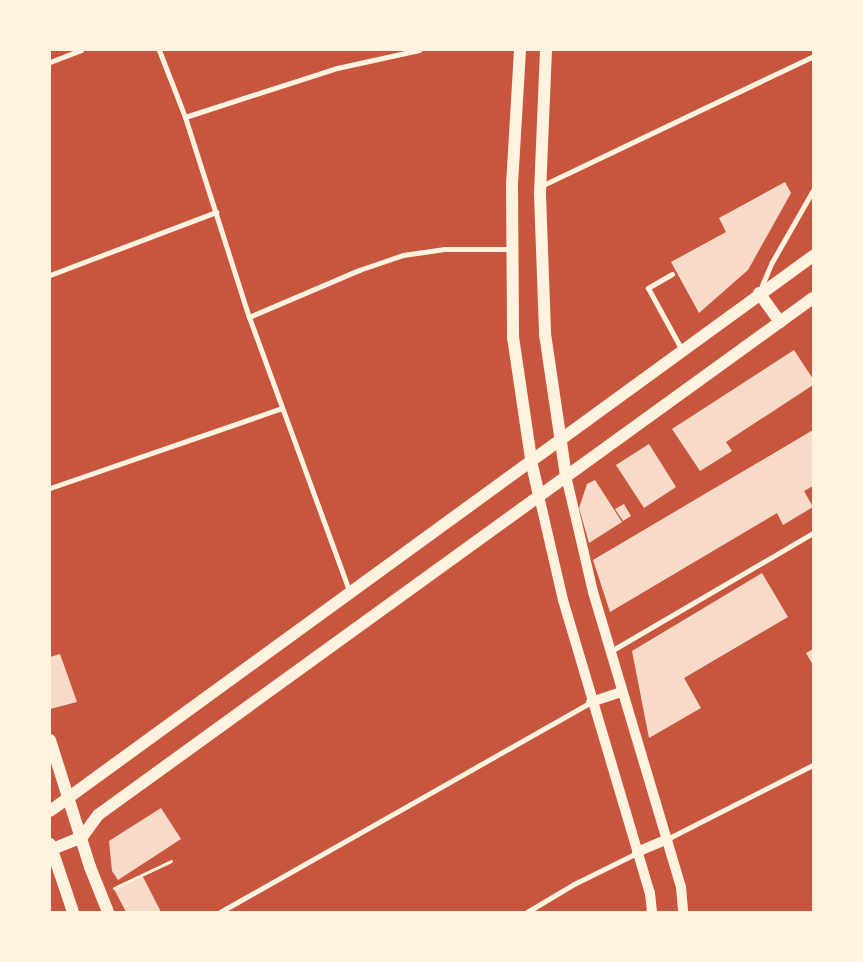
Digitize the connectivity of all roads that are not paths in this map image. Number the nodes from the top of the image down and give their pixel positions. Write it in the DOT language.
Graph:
graph roads {
  1 [pos="82,50"];
  2 [pos="159,50"];
  3 [pos="419,50"];
  4 [pos="520,50"];
  5 [pos="546,50"];
  6 [pos="813,56"];
  7 [pos="50,62"];
  8 [pos="185,117"];
  9 [pos="540,186"];
  10 [pos="813,190"];
  11 [pos="216,212"];
  12 [pos="512,249"];
  13 [pos="813,256"];
  14 [pos="672,274"];
  15 [pos="50,275"];
  16 [pos="759,293"];
  17 [pos="813,298"];
  18 [pos="249,317"];
  19 [pos="780,322"];
  20 [pos="682,350"];
  21 [pos="282,408"];
  22 [pos="560,442"];
  23 [pos="531,462"];
  24 [pos="566,476"];
  25 [pos="50,488"];
  26 [pos="539,496"];
  27 [pos="813,533"];
  28 [pos="350,594"];
  29 [pos="611,651"];
  30 [pos="621,692"];
  31 [pos="591,702"];
  32 [pos="50,740"];
  33 [pos="813,765"];
  34 [pos="68,798"];
  35 [pos="50,811"];
  36 [pos="82,837"];
  37 [pos="667,839"];
  38 [pos="50,848"];
  39 [pos="638,852"];
  40 [pos="74,912"];
  41 [pos="108,912"];
  42 [pos="220,912"];
  43 [pos="527,912"];
  44 [pos="652,912"];
  45 [pos="683,912"];
  1 -- 7 [label="street"];
  2 -- 8 [label="street"];
  3 -- 8 [label="street"];
  4 -- 12 [label="main road"];
  5 -- 9 [label="main road"];
  6 -- 9 [label="street"];
  8 -- 11 [label="street"];
  9 -- 22 [label="main road"];
  10 -- 16 [label="street"];
  11 -- 15 [label="street"];
  11 -- 18 [label="street"];
  12 -- 18 [label="street"];
  12 -- 23 [label="main road"];
  13 -- 16 [label="main road"];
  14 -- 20 [label="street"];
  16 -- 19 [label="main road"];
  16 -- 20 [label="main road"];
  17 -- 19 [label="main road"];
  18 -- 21 [label="street"];
  19 -- 24 [label="main road"];
  20 -- 22 [label="main road"];
  21 -- 25 [label="street"];
  21 -- 28 [label="street"];
  22 -- 23 [label="main road"];
  22 -- 24 [label="main road"];
  23 -- 26 [label="main road"];
  23 -- 28 [label="main road"];
  24 -- 26 [label="main road"];
  24 -- 29 [label="main road"];
  26 -- 31 [label="main road"];
  26 -- 36 [label="main road"];
  27 -- 29 [label="street"];
  28 -- 34 [label="main road"];
  29 -- 30 [label="main road"];
  30 -- 31 [label="main road"];
  30 -- 37 [label="main road"];
  31 -- 39 [label="main road"];
  31 -- 42 [label="street"];
  32 -- 34 [label="main road"];
  33 -- 37 [label="street"];
  34 -- 35 [label="main road"];
  34 -- 36 [label="main road"];
  36 -- 38 [label="main road"];
  36 -- 41 [label="main road"];
  37 -- 39 [label="main road"];
  37 -- 45 [label="main road"];
  38 -- 40 [label="main road"];
  39 -- 43 [label="street"];
  39 -- 44 [label="main road"];
}
